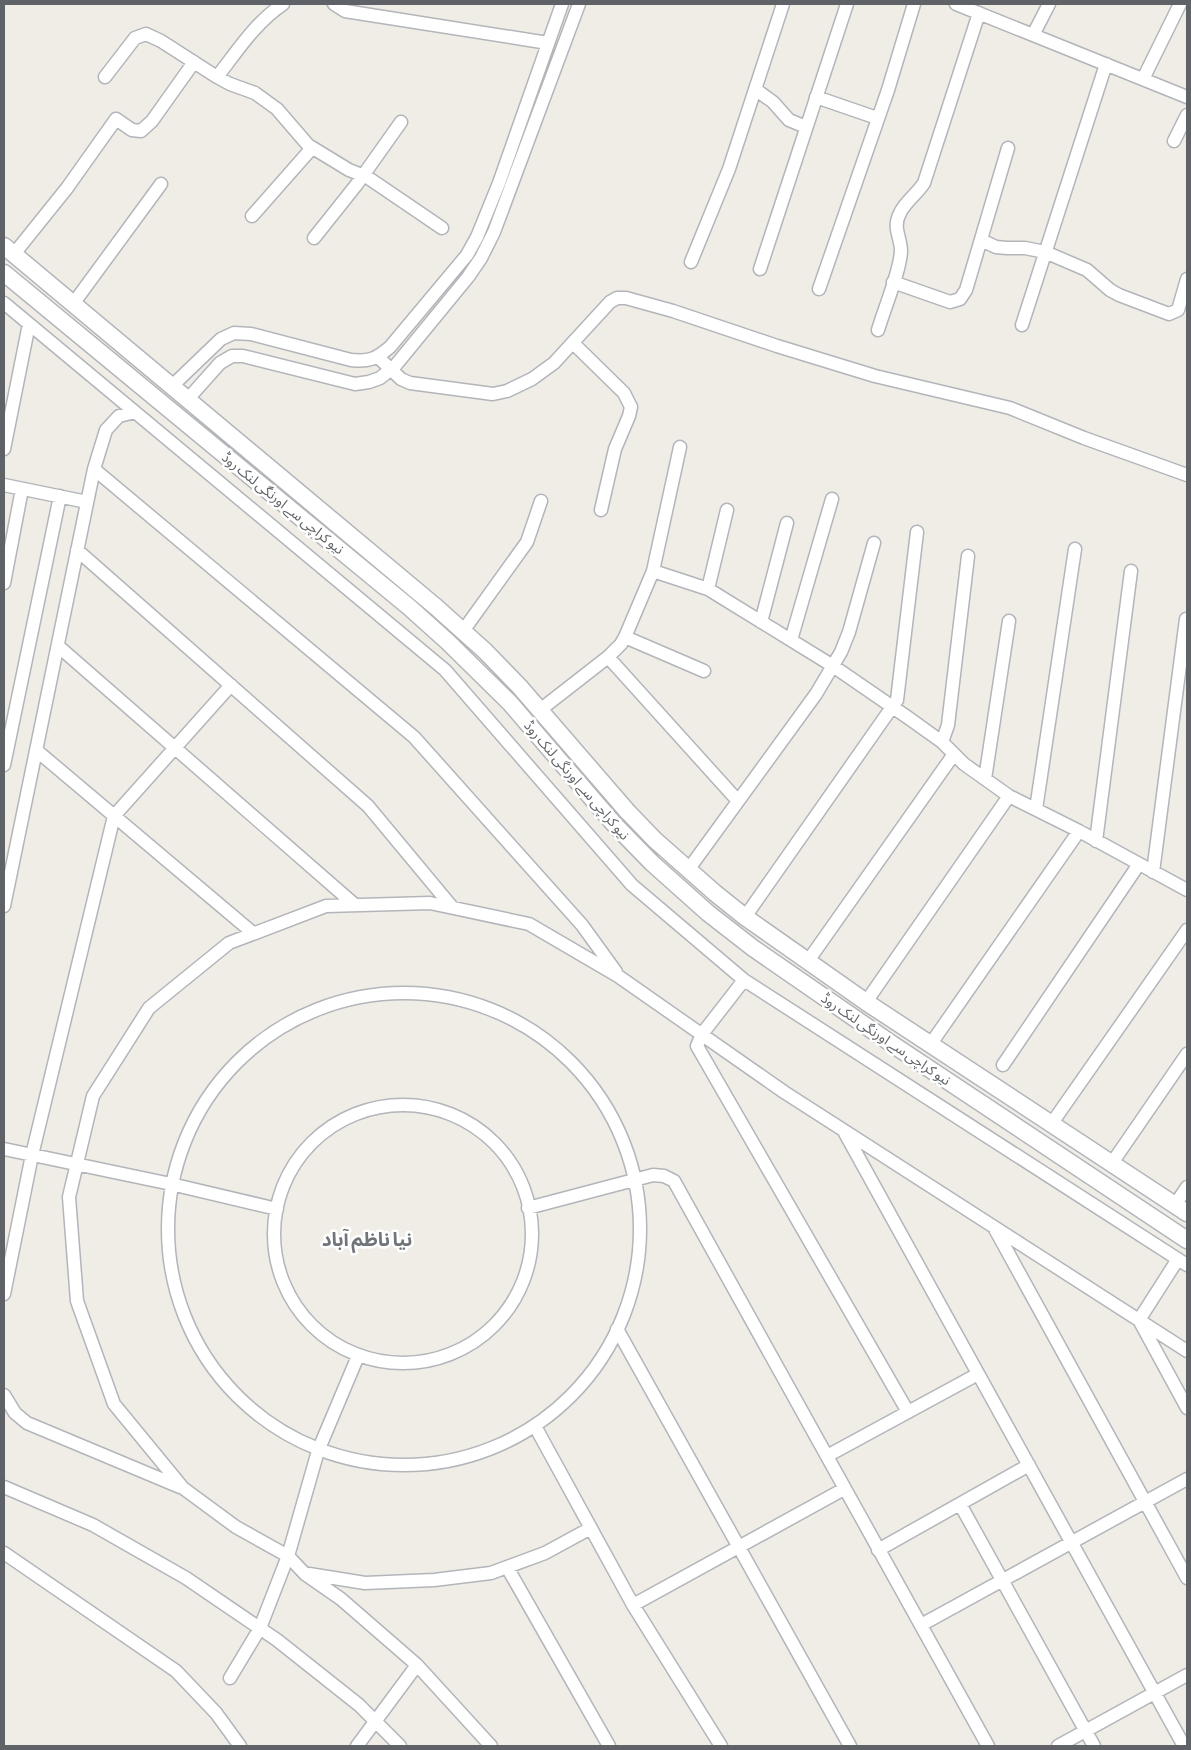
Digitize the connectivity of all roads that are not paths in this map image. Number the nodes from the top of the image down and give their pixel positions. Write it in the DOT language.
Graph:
graph roads {
  1 [pos="283,4"];
  2 [pos="334,4"];
  3 [pos="562,4"];
  4 [pos="579,4"];
  5 [pos="783,4"];
  6 [pos="847,4"];
  7 [pos="914,4"];
  8 [pos="956,4"];
  9 [pos="1049,4"];
  10 [pos="1181,10"];
  11 [pos="979,13"];
  12 [pos="1033,35"];
  13 [pos="548,42"];
  14 [pos="194,62"];
  15 [pos="1106,64"];
  16 [pos="105,77"];
  17 [pos="217,77"];
  18 [pos="1143,79"];
  19 [pos="755,89"];
  20 [pos="816,96"];
  21 [pos="1187,97"];
  22 [pos="1187,115"];
  23 [pos="877,118"];
  24 [pos="401,122"];
  25 [pos="806,127"];
  26 [pos="1174,141"];
  27 [pos="312,148"];
  28 [pos="1008,148"];
  29 [pos="363,176"];
  30 [pos="161,184"];
  31 [pos="252,216"];
  32 [pos="442,228"];
  33 [pos="314,238"];
  34 [pos="981,240"];
  35 [pos="9,250"];
  36 [pos="1045,252"];
  37 [pos="691,262"];
  38 [pos="760,269"];
  39 [pos="4,273"];
  40 [pos="1187,279"];
  41 [pos="893,282"];
  42 [pos="819,289"];
  43 [pos="4,303"];
  44 [pos="73,304"];
  45 [pos="88,317"];
  46 [pos="29,324"];
  47 [pos="1022,325"];
  48 [pos="878,330"];
  49 [pos="76,333"];
  50 [pos="573,343"];
  51 [pos="378,356"];
  52 [pos="390,370"];
  53 [pos="171,387"];
  54 [pos="187,400"];
  55 [pos="8,405"];
  56 [pos="135,412"];
  57 [pos="680,447"];
  58 [pos="4,449"];
  59 [pos="94,469"];
  60 [pos="1187,475"];
  61 [pos="4,485"];
  62 [pos="22,488"];
  63 [pos="60,496"];
  64 [pos="832,499"];
  65 [pos="541,501"];
  66 [pos="87,502"];
  67 [pos="602,510"];
  68 [pos="727,510"];
  69 [pos="787,524"];
  70 [pos="917,532"];
  71 [pos="874,543"];
  72 [pos="77,550"];
  73 [pos="1075,550"];
  74 [pos="968,556"];
  75 [pos="653,571"];
  76 [pos="1131,571"];
  77 [pos="4,583"];
  78 [pos="708,589"];
  79 [pos="1186,619"];
  80 [pos="1009,621"];
  81 [pos="761,622"];
  82 [pos="463,631"];
  83 [pos="625,637"];
  84 [pos="791,640"];
  85 [pos="58,646"];
  86 [pos="608,657"];
  87 [pos="833,666"];
  88 [pos="704,671"];
  89 [pos="230,685"];
  90 [pos="894,708"];
  91 [pos="540,710"];
  92 [pos="942,742"];
  93 [pos="175,748"];
  94 [pos="36,750"];
  95 [pos="954,754"];
  96 [pos="4,765"];
  97 [pos="985,779"];
  98 [pos="1009,796"];
  99 [pos="738,800"];
  100 [pos="1036,809"];
  101 [pos="114,816"];
  102 [pos="1079,831"];
  103 [pos="1096,841"];
  104 [pos="1138,864"];
  105 [pos="688,870"];
  106 [pos="1153,872"];
  107 [pos="1187,890"];
  108 [pos="355,905"];
  109 [pos="4,906"];
  110 [pos="452,908"];
  111 [pos="745,917"];
  112 [pos="1187,930"];
  113 [pos="765,931"];
  114 [pos="253,933"];
  115 [pos="753,948"];
  116 [pos="808,961"];
  117 [pos="618,976"];
  118 [pos="744,980"];
  119 [pos="866,1002"];
  120 [pos="702,1034"];
  121 [pos="930,1045"];
  122 [pos="1187,1054"];
  123 [pos="1003,1065"];
  124 [pos="1034,1111"];
  125 [pos="1052,1124"];
  126 [pos="843,1130"];
  127 [pos="1022,1130"];
  128 [pos="4,1148"];
  129 [pos="32,1155"];
  130 [pos="1112,1163"];
  131 [pos="76,1164"];
  132 [pos="633,1180"];
  133 [pos="171,1184"];
  134 [pos="1187,1187"];
  135 [pos="528,1208"];
  136 [pos="277,1209"];
  137 [pos="1181,1209"];
  138 [pos="994,1227"];
  139 [pos="1187,1240"];
  140 [pos="1183,1262"];
  141 [pos="4,1294"];
  142 [pos="1139,1320"];
  143 [pos="616,1329"];
  144 [pos="1187,1351"];
  145 [pos="358,1356"];
  146 [pos="978,1374"];
  147 [pos="4,1395"];
  148 [pos="1187,1408"];
  149 [pos="908,1412"];
  150 [pos="536,1428"];
  151 [pos="318,1451"];
  152 [pos="827,1456"];
  153 [pos="1029,1465"];
  154 [pos="1187,1479"];
  155 [pos="4,1487"];
  156 [pos="184,1488"];
  157 [pos="844,1488"];
  158 [pos="1145,1502"];
  159 [pos="960,1504"];
  160 [pos="591,1528"];
  161 [pos="1072,1542"];
  162 [pos="738,1547"];
  163 [pos="878,1550"];
  164 [pos="4,1554"];
  165 [pos="288,1556"];
  166 [pos="507,1567"];
  167 [pos="305,1574"];
  168 [pos="1187,1578"];
  169 [pos="1002,1581"];
  170 [pos="633,1605"];
  171 [pos="921,1625"];
  172 [pos="260,1628"];
  173 [pos="417,1665"];
  174 [pos="1187,1675"];
  175 [pos="230,1678"];
  176 [pos="1155,1693"];
  177 [pos="375,1721"];
  178 [pos="1086,1731"];
  179 [pos="240,1746"];
  180 [pos="357,1746"];
  181 [pos="400,1746"];
  182 [pos="491,1746"];
  183 [pos="609,1746"];
  184 [pos="721,1746"];
  185 [pos="850,1746"];
  186 [pos="988,1746"];
  187 [pos="1058,1746"];
  188 [pos="1094,1746"];
  189 [pos="1184,1746"];
  1 -- 17 [label="street"];
  2 -- 13 [label="street"];
  3 -- 13 [label="street"];
  4 -- 52 [label="street"];
  5 -- 19 [label="street"];
  6 -- 20 [label="street"];
  7 -- 23 [label="street"];
  8 -- 11 [label="street"];
  9 -- 12 [label="street"];
  10 -- 18 [label="street"];
  11 -- 12 [label="street"];
  11 -- 41 [label="street"];
  12 -- 15 [label="street"];
  13 -- 51 [label="street"];
  14 -- 16 [label="street"];
  14 -- 17 [label="street"];
  14 -- 35 [label="street"];
  15 -- 18 [label="street"];
  15 -- 36 [label="street"];
  17 -- 27 [label="street"];
  18 -- 21 [label="street"];
  19 -- 25 [label="street"];
  19 -- 37 [label="street"];
  20 -- 23 [label="street"];
  20 -- 25 [label="street"];
  22 -- 26 [label="street"];
  23 -- 42 [label="street"];
  24 -- 29 [label="street"];
  25 -- 38 [label="street"];
  27 -- 29 [label="street"];
  27 -- 31 [label="street"];
  28 -- 34 [label="street"];
  29 -- 32 [label="street"];
  29 -- 33 [label="street"];
  30 -- 44 [label="street"];
  34 -- 36 [label="street"];
  34 -- 41 [label="street"];
  35 -- 44 [label="street, نیو کراچی سے اورنگی لنک روڈ"];
  36 -- 40 [label="street"];
  36 -- 47 [label="street"];
  39 -- 49 [label="street, نیو کراچی سے اورنگی لنک روڈ"];
  41 -- 48 [label="street"];
  43 -- 46 [label="street"];
  44 -- 45 [label="street, نیو کراچی سے اورنگی لنک روڈ"];
  45 -- 49 [label="street"];
  45 -- 53 [label="street, نیو کراچی سے اورنگی لنک روڈ"];
  46 -- 55 [label="street"];
  46 -- 56 [label="street"];
  49 -- 115 [label="street, نیو کراچی سے اورنگی لنک روڈ"];
  50 -- 52 [label="street"];
  50 -- 60 [label="street"];
  50 -- 67 [label="street"];
  51 -- 52 [label="street"];
  51 -- 53 [label="street"];
  52 -- 54 [label="street"];
  53 -- 54 [label="street, نیو کراچی سے اورنگی لنک روڈ"];
  54 -- 82 [label="street, نیو کراچی سے اورنگی لنک روڈ"];
  55 -- 58 [label="street"];
  56 -- 59 [label="street"];
  56 -- 118 [label="street"];
  57 -- 75 [label="street"];
  59 -- 66 [label="street"];
  59 -- 117 [label="street"];
  61 -- 62 [label="street"];
  62 -- 63 [label="street"];
  62 -- 77 [label="street"];
  63 -- 66 [label="street"];
  63 -- 96 [label="street"];
  64 -- 84 [label="street"];
  65 -- 82 [label="street"];
  66 -- 72 [label="street"];
  68 -- 78 [label="street"];
  69 -- 81 [label="street"];
  70 -- 90 [label="street"];
  71 -- 87 [label="street"];
  72 -- 85 [label="street"];
  72 -- 89 [label="street"];
  73 -- 100 [label="street"];
  74 -- 92 [label="street"];
  75 -- 78 [label="street"];
  75 -- 83 [label="street"];
  76 -- 103 [label="street"];
  78 -- 81 [label="street"];
  79 -- 106 [label="street"];
  80 -- 97 [label="street"];
  81 -- 84 [label="street"];
  82 -- 91 [label="street, نیو کراچی سے اورنگی لنک روڈ"];
  83 -- 86 [label="street"];
  83 -- 88 [label="street"];
  84 -- 87 [label="street"];
  85 -- 93 [label="street"];
  85 -- 94 [label="street"];
  86 -- 91 [label="street"];
  86 -- 99 [label="street"];
  87 -- 90 [label="street"];
  87 -- 99 [label="street"];
  89 -- 93 [label="street"];
  89 -- 110 [label="street"];
  90 -- 92 [label="street"];
  90 -- 111 [label="street"];
  91 -- 105 [label="street, نیو کراچی سے اورنگی لنک روڈ"];
  92 -- 95 [label="street"];
  93 -- 101 [label="street"];
  93 -- 108 [label="street"];
  94 -- 101 [label="street"];
  94 -- 109 [label="street"];
  95 -- 97 [label="street"];
  95 -- 116 [label="street"];
  97 -- 98 [label="street"];
  98 -- 100 [label="street"];
  98 -- 119 [label="street"];
  99 -- 105 [label="street"];
  100 -- 102 [label="street"];
  101 -- 114 [label="street"];
  101 -- 129 [label="street"];
  102 -- 103 [label="street"];
  102 -- 121 [label="street"];
  103 -- 104 [label="street"];
  104 -- 106 [label="street"];
  104 -- 123 [label="street"];
  105 -- 111 [label="street, نیو کراچی سے اورنگی لنک روڈ"];
  106 -- 107 [label="street"];
  108 -- 110 [label="street"];
  108 -- 114 [label="street"];
  110 -- 117 [label="street"];
  111 -- 113 [label="street, نیو کراچی سے اورنگی لنک روڈ"];
  112 -- 125 [label="street"];
  113 -- 115 [label="street"];
  113 -- 116 [label="street, نیو کراچی سے اورنگی لنک روڈ"];
  114 -- 131 [label="street"];
  115 -- 127 [label="street, نیو کراچی سے اورنگی لنک روڈ"];
  116 -- 119 [label="street, نیو کراچی سے اورنگی لنک روڈ"];
  117 -- 120 [label="street"];
  118 -- 120 [label="street"];
  118 -- 140 [label="street"];
  119 -- 121 [label="street, نیو کراچی سے اورنگی لنک روڈ"];
  120 -- 126 [label="street"];
  120 -- 149 [label="street"];
  121 -- 124 [label="street, نیو کراچی سے اورنگی لنک روڈ"];
  122 -- 130 [label="street"];
  124 -- 125 [label="street, نیو کراچی سے اورنگی لنک روڈ"];
  124 -- 127 [label="street"];
  125 -- 130 [label="street, نیو کراچی سے اورنگی لنک روڈ"];
  126 -- 138 [label="street"];
  126 -- 146 [label="street"];
  127 -- 139 [label="street, نیو کراچی سے اورنگی لنک روڈ"];
  128 -- 129 [label="street"];
  129 -- 131 [label="street"];
  129 -- 141 [label="street"];
  130 -- 137 [label="street, نیو کراچی سے اورنگی لنک روڈ"];
  131 -- 133 [label="street"];
  131 -- 156 [label="street"];
  132 -- 133 [label="street"];
  132 -- 135 [label="street"];
  132 -- 143 [label="street"];
  132 -- 152 [label="street"];
  133 -- 136 [label="street"];
  133 -- 151 [label="street"];
  134 -- 137 [label="street"];
  135 -- 136 [label="street"];
  135 -- 145 [label="street"];
  136 -- 145 [label="street"];
  138 -- 142 [label="street"];
  138 -- 158 [label="street"];
  140 -- 142 [label="street"];
  142 -- 144 [label="street"];
  142 -- 148 [label="street"];
  143 -- 150 [label="street"];
  143 -- 162 [label="street"];
  145 -- 151 [label="street"];
  146 -- 149 [label="street"];
  146 -- 153 [label="street"];
  147 -- 156 [label="street"];
  149 -- 152 [label="street"];
  150 -- 151 [label="street"];
  150 -- 160 [label="street"];
  151 -- 165 [label="street"];
  152 -- 157 [label="street"];
  153 -- 159 [label="street"];
  153 -- 161 [label="street"];
  154 -- 158 [label="street"];
  155 -- 172 [label="street"];
  156 -- 165 [label="street"];
  157 -- 162 [label="street"];
  157 -- 163 [label="street"];
  158 -- 161 [label="street"];
  158 -- 168 [label="street"];
  159 -- 163 [label="street"];
  159 -- 169 [label="street"];
  160 -- 166 [label="street"];
  160 -- 170 [label="street"];
  161 -- 169 [label="street"];
  161 -- 176 [label="street"];
  162 -- 170 [label="street"];
  162 -- 185 [label="street"];
  163 -- 171 [label="street"];
  164 -- 179 [label="street"];
  165 -- 167 [label="street"];
  165 -- 172 [label="street"];
  166 -- 167 [label="street"];
  166 -- 183 [label="street"];
  167 -- 173 [label="street"];
  169 -- 171 [label="street"];
  169 -- 178 [label="street"];
  170 -- 184 [label="street"];
  171 -- 186 [label="street"];
  172 -- 175 [label="street"];
  172 -- 177 [label="street"];
  173 -- 177 [label="street"];
  173 -- 182 [label="street"];
  174 -- 176 [label="street"];
  176 -- 178 [label="street"];
  176 -- 189 [label="street"];
  177 -- 180 [label="street"];
  177 -- 181 [label="street"];
  178 -- 187 [label="street"];
  178 -- 188 [label="street"];
}
